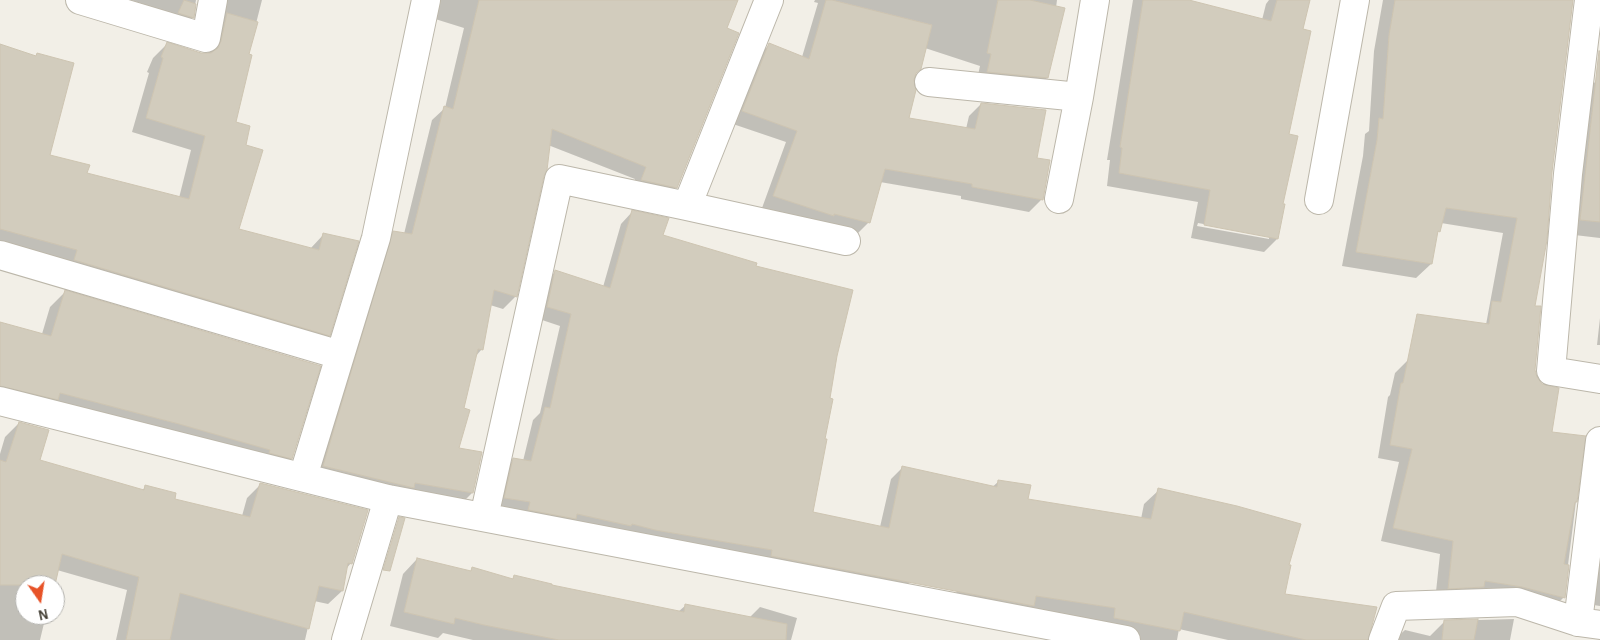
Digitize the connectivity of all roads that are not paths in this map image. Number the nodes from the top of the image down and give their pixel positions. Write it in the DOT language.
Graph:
graph roads {
  1 [pos="80,0"];
  2 [pos="213,0"];
  3 [pos="426,0"];
  4 [pos="769,0"];
  5 [pos="1095,0"];
  6 [pos="1355,0"];
  7 [pos="1589,0"];
  8 [pos="929,82"];
  9 [pos="1079,97"];
  10 [pos="1059,199"];
  11 [pos="1319,200"];
  12 [pos="688,206"];
  13 [pos="846,241"];
  14 [pos="0,255"];
  15 [pos="340,355"];
  16 [pos="1600,379"];
  17 [pos="0,401"];
  18 [pos="1600,442"];
  19 [pos="303,477"];
  20 [pos="388,499"];
  21 [pos="484,517"];
  22 [pos="1589,623"];
  23 [pos="346,640"];
  24 [pos="1126,640"];
  25 [pos="1382,640"];
  1 -- 2 [label="street"];
  3 -- 15 [label="street"];
  4 -- 12 [label="street"];
  5 -- 9 [label="street"];
  6 -- 11 [label="street"];
  7 -- 16 [label="street"];
  8 -- 9 [label="street"];
  9 -- 10 [label="street"];
  12 -- 13 [label="street"];
  12 -- 21 [label="street"];
  14 -- 15 [label="street"];
  15 -- 19 [label="street"];
  17 -- 19 [label="street"];
  18 -- 22 [label="street"];
  19 -- 20 [label="street"];
  20 -- 21 [label="street"];
  20 -- 23 [label="street"];
  21 -- 24 [label="street"];
  22 -- 25 [label="street"];
}
